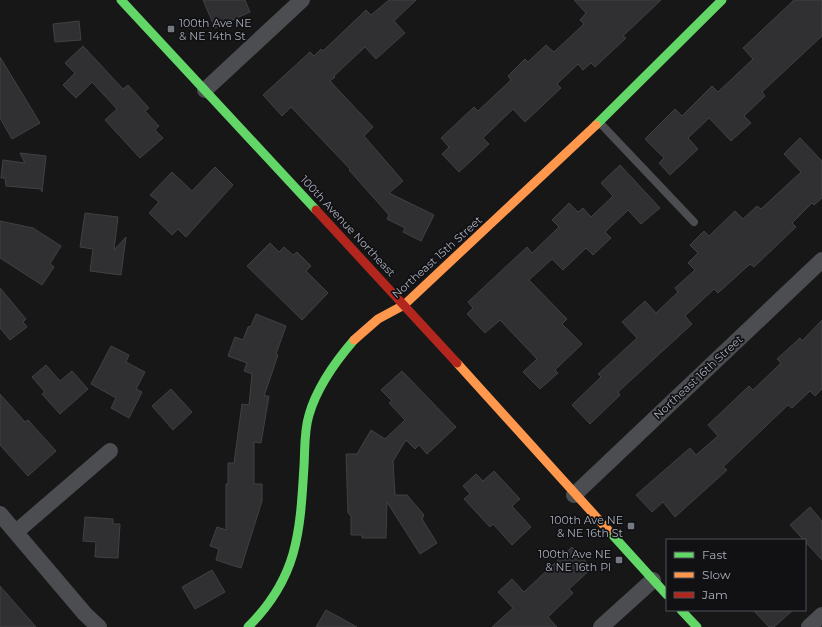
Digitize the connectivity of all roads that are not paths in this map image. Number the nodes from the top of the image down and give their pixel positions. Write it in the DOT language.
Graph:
graph roads {
  1 [pos="121,0"];
  2 [pos="302,0"];
  3 [pos="722,0"];
  4 [pos="205,90"];
  5 [pos="599,122"];
  6 [pos="694,222"];
  7 [pos="822,260"];
  8 [pos="404,305"];
  9 [pos="110,451"];
  10 [pos="574,494"];
  11 [pos="0,514"];
  12 [pos="16,532"];
  13 [pos="653,580"];
  14 [pos="666,594"];
  15 [pos="682,611"];
  16 [pos="822,615"];
  17 [pos="99,627"];
  18 [pos="248,627"];
  19 [pos="601,627"];
  20 [pos="697,627"];
  21 [pos="809,627"];
  1 -- 4 [label="street, 100th Avenue Northeast"];
  2 -- 4 [label="street"];
  3 -- 5 [label="street, Northeast 15th Street"];
  4 -- 8 [label="street, 100th Avenue Northeast"];
  5 -- 6 [label="lane"];
  5 -- 8 [label="street, Northeast 15th Street"];
  7 -- 10 [label="street, Northeast 16th Street"];
  8 -- 10 [label="street, 100th Avenue Northeast"];
  8 -- 18 [label="street, Northeast 15th Street"];
  9 -- 12 [label="street"];
  10 -- 13 [label="street, 100th Avenue Northeast"];
  11 -- 12 [label="street"];
  12 -- 17 [label="street"];
  13 -- 14 [label="street, 100th Avenue Northeast"];
  13 -- 19 [label="street"];
  15 -- 20 [label="street"];
  16 -- 21 [label="street"];
}
